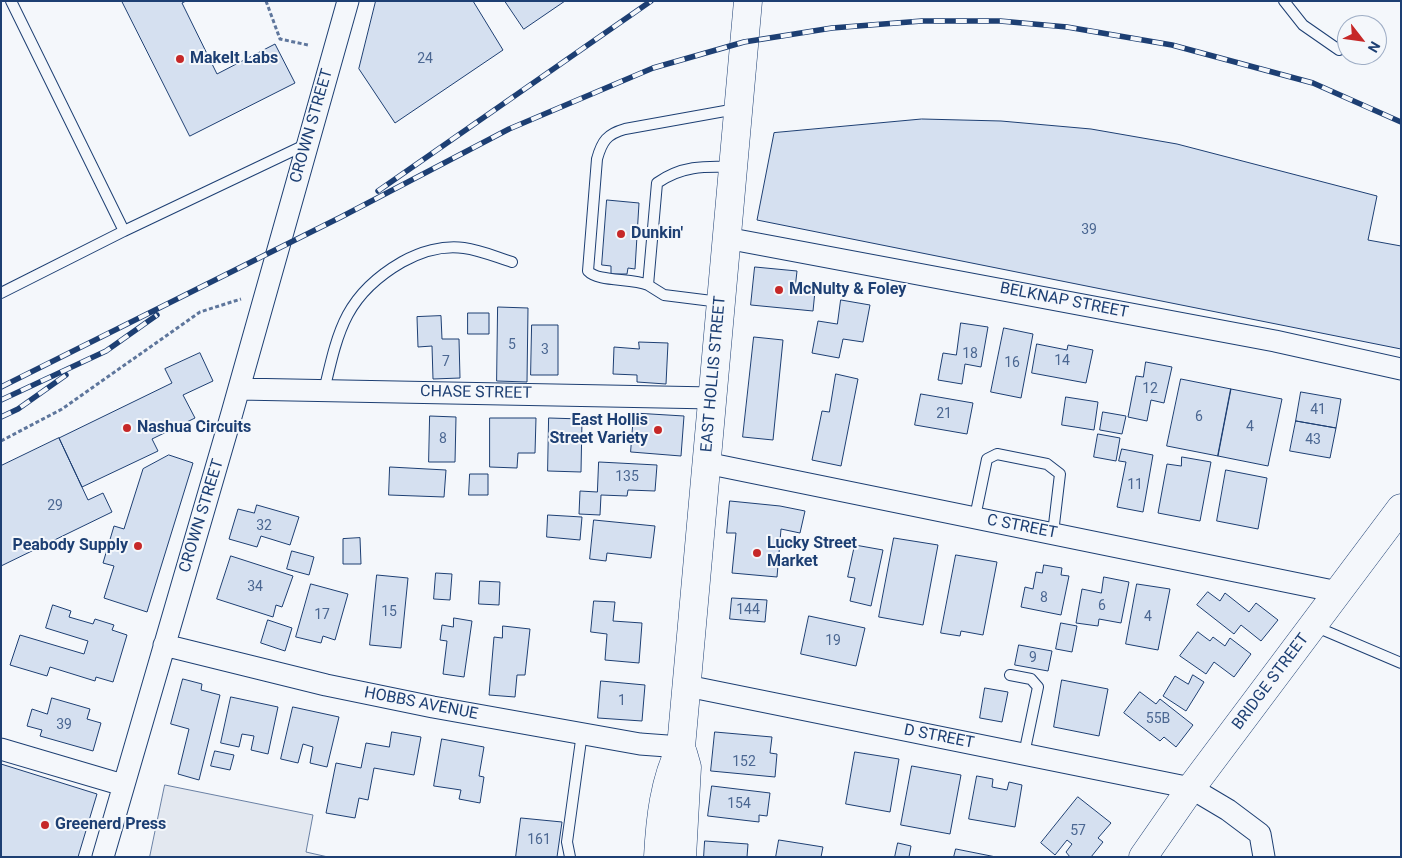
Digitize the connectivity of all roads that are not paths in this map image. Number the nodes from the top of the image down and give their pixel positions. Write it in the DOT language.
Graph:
graph roads {
  1 [pos="11,1"];
  2 [pos="348,1"];
  3 [pos="748,1"];
  4 [pos="1284,1"];
  5 [pos="1337,49"];
  6 [pos="737,108"];
  7 [pos="308,143"];
  8 [pos="731,167"];
  9 [pos="124,231"];
  10 [pos="726,238"];
  11 [pos="512,262"];
  12 [pos="648,285"];
  13 [pos="1,293"];
  14 [pos="721,302"];
  15 [pos="1401,369"];
  16 [pos="239,389"];
  17 [pos="324,391"];
  18 [pos="713,398"];
  19 [pos="706,463"];
  20 [pos="975,517"];
  21 [pos="1396,525"];
  22 [pos="1053,533"];
  23 [pos="1338,592"];
  24 [pos="1313,625"];
  25 [pos="164,645"];
  26 [pos="1401,663"];
  27 [pos="1010,675"];
  28 [pos="687,686"];
  29 [pos="582,733"];
  30 [pos="681,747"];
  31 [pos="1,749"];
  32 [pos="1024,754"];
  33 [pos="123,785"];
  34 [pos="1191,788"];
  35 [pos="103,857"];
  36 [pos="570,857"];
  37 [pos="658,857"];
  38 [pos="682,857"];
  39 [pos="1143,857"];
  40 [pos="1264,857"];
  1 -- 9 [label="lane"];
  2 -- 7 [label="street, CROWN STREET"];
  3 -- 6 [label="main road, EAST HOLLIS STREET"];
  4 -- 5 [label="lane"];
  6 -- 8 [label="main road, EAST HOLLIS STREET"];
  6 -- 12 [label="lane"];
  7 -- 9 [label="lane"];
  7 -- 16 [label="street, CROWN STREET"];
  8 -- 10 [label="main road, EAST HOLLIS STREET"];
  8 -- 12 [label="lane"];
  9 -- 13 [label="lane"];
  10 -- 14 [label="main road, EAST HOLLIS STREET"];
  10 -- 15 [label="street, BELKNAP STREET"];
  11 -- 17 [label="lane"];
  12 -- 14 [label="lane"];
  14 -- 18 [label="main road, EAST HOLLIS STREET"];
  16 -- 17 [label="street, CHASE STREET"];
  16 -- 25 [label="street, CROWN STREET"];
  17 -- 18 [label="street, CHASE STREET"];
  18 -- 19 [label="main road, EAST HOLLIS STREET"];
  19 -- 20 [label="street, C STREET"];
  19 -- 28 [label="main road, EAST HOLLIS STREET"];
  20 -- 22 [label="street, C STREET"];
  20 -- 22 [label="lane"];
  21 -- 23 [label="main road, BRIDGE STREET"];
  22 -- 23 [label="street, C STREET"];
  23 -- 24 [label="main road, BRIDGE STREET"];
  24 -- 26 [label="lane"];
  24 -- 34 [label="main road, BRIDGE STREET"];
  25 -- 29 [label="street, HOBBS AVENUE"];
  25 -- 33 [label="street, CROWN STREET"];
  27 -- 32 [label="lane"];
  28 -- 30 [label="main road, EAST HOLLIS STREET"];
  28 -- 32 [label="street, D STREET"];
  29 -- 30 [label="street, HOBBS AVENUE"];
  29 -- 36 [label="lane"];
  30 -- 37 [label="main road, EAST HOLLIS STREET"];
  30 -- 38 [label="main road, EAST HOLLIS STREET"];
  31 -- 33 [label="street"];
  32 -- 34 [label="street, D STREET"];
  33 -- 35 [label="street, CROWN STREET"];
  34 -- 39 [label="main road, BRIDGE STREET"];
  34 -- 40 [label="street, D STREET"];
}
